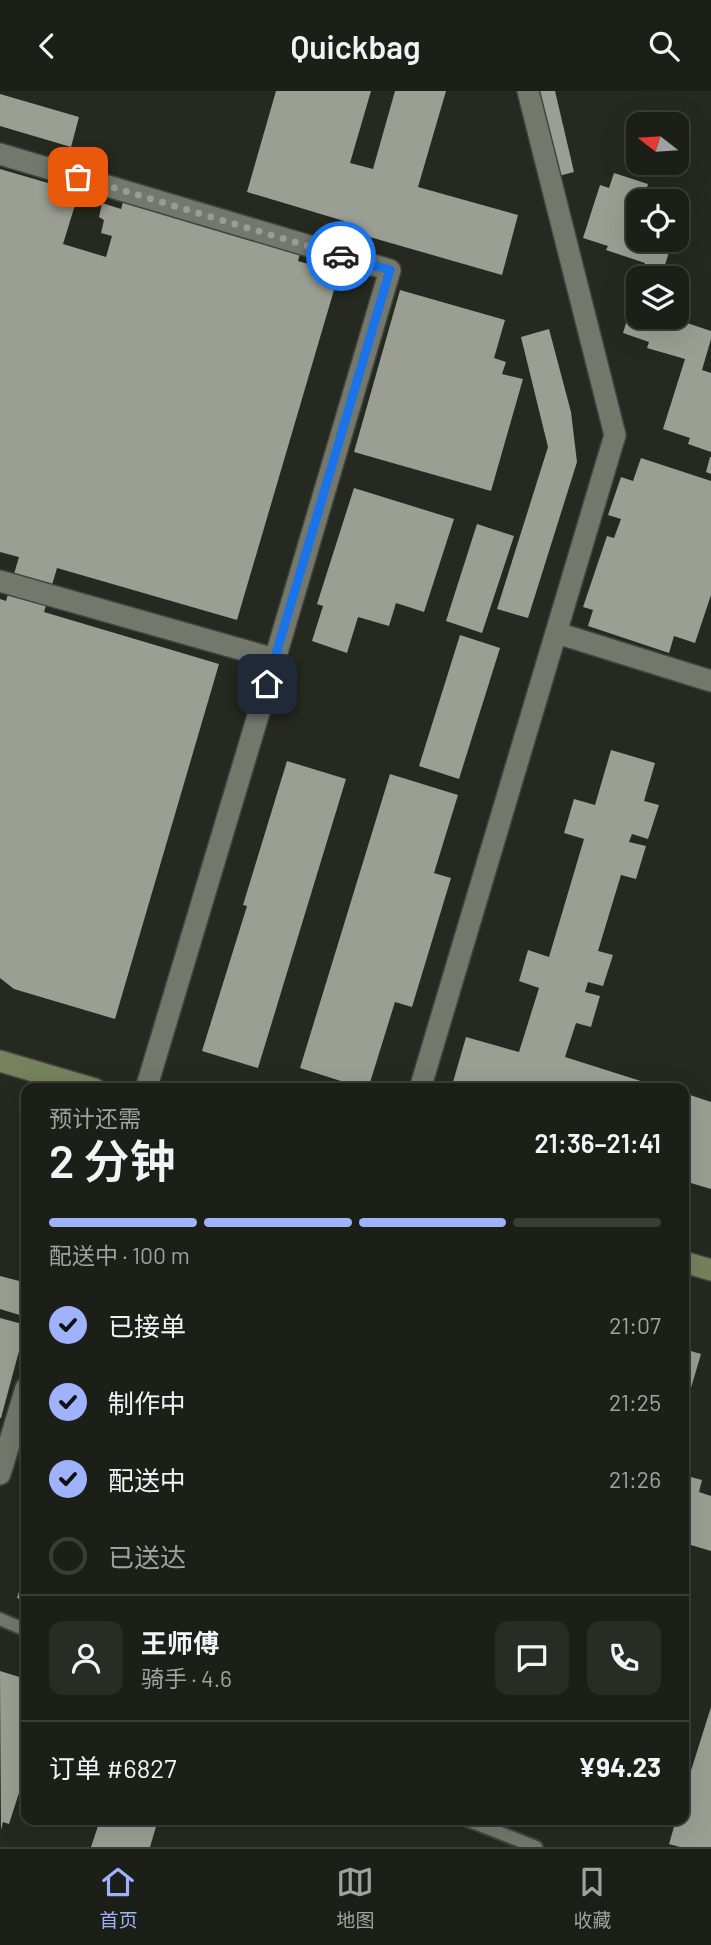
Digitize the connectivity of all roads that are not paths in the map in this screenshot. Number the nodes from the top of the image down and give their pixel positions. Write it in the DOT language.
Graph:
graph roads {
  1 [pos="528,91"];
  2 [pos="0,154"];
  3 [pos="0,581"];
  4 [pos="556,633"];
  5 [pos="275,659"];
  6 [pos="711,681"];
  7 [pos="0,1061"];
  8 [pos="75,1083"];
  9 [pos="148,1083"];
  10 [pos="422,1083"];
  11 [pos="689,1263"];
  12 [pos="711,1270"];
  13 [pos="21,1405"];
  14 [pos="0,1474"];
  15 [pos="0,1619"];
  16 [pos="21,1628"];
  17 [pos="480,1825"];
  18 [pos="536,1847"];
  1 -- 4 [label="street"];
  2 -- 5 [label="street"];
  3 -- 5 [label="street"];
  4 -- 6 [label="street"];
  4 -- 10 [label="street"];
  5 -- 9 [label="street"];
  7 -- 8 [label="street"];
  11 -- 12 [label="street"];
  13 -- 14 [label="street"];
  15 -- 16 [label="lane"];
  17 -- 18 [label="lane"];
}
